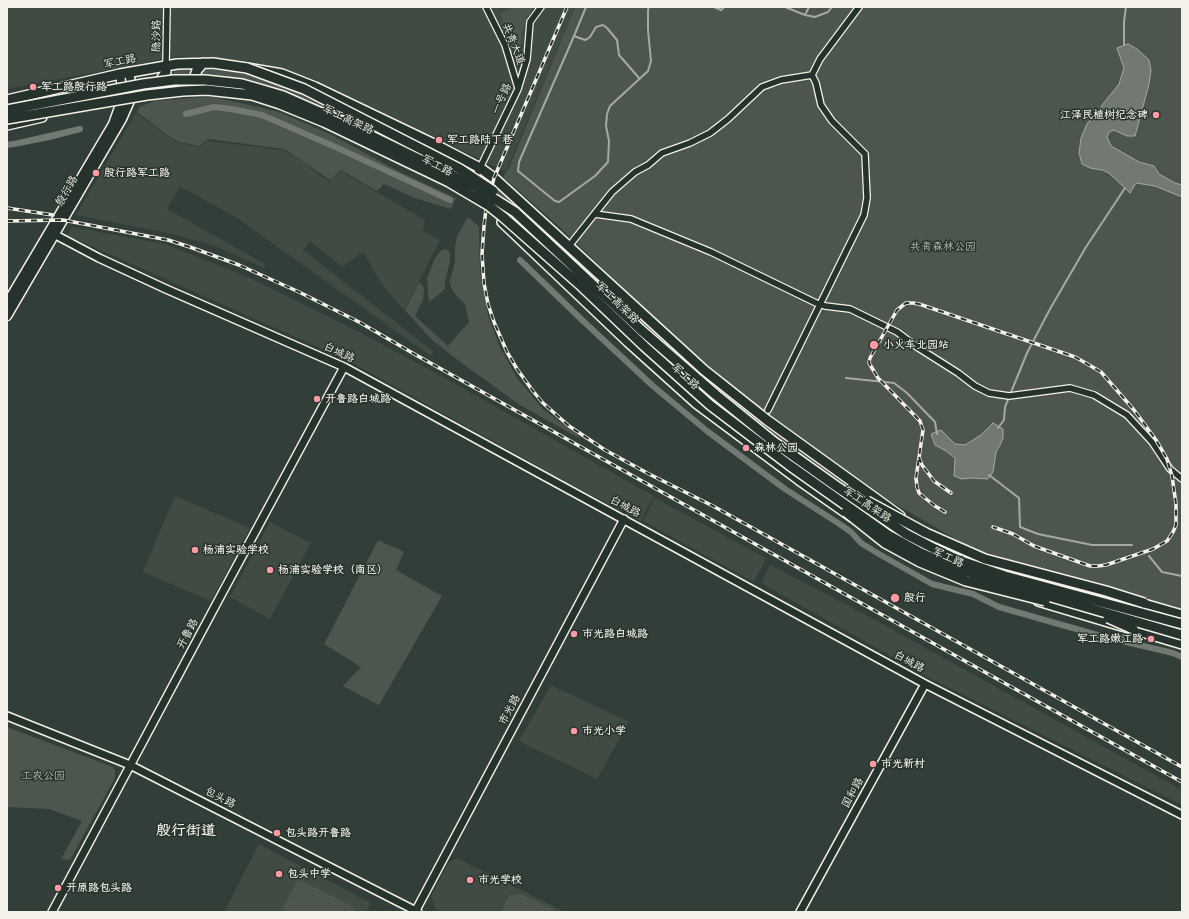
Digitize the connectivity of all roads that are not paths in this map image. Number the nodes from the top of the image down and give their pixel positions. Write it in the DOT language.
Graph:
graph roads {
  1 [pos="167,7"];
  2 [pos="486,7"];
  3 [pos="541,7"];
  4 [pos="859,7"];
  5 [pos="203,64"];
  6 [pos="166,65"];
  7 [pos="247,68"];
  8 [pos="124,73"];
  9 [pos="812,75"];
  10 [pos="79,84"];
  11 [pos="199,86"];
  12 [pos="518,89"];
  13 [pos="133,94"];
  14 [pos="123,96"];
  15 [pos="7,100"];
  16 [pos="86,106"];
  17 [pos="7,110"];
  18 [pos="7,119"];
  19 [pos="7,125"];
  20 [pos="480,168"];
  21 [pos="464,194"];
  22 [pos="515,212"];
  23 [pos="595,214"];
  24 [pos="53,233"];
  25 [pos="569,246"];
  26 [pos="7,303"];
  27 [pos="820,305"];
  28 [pos="7,316"];
  29 [pos="344,367"];
  30 [pos="768,410"];
  31 [pos="1182,479"];
  32 [pos="810,481"];
  33 [pos="836,486"];
  34 [pos="624,519"];
  35 [pos="1144,603"];
  36 [pos="1182,615"];
  37 [pos="1182,624"];
  38 [pos="1133,629"];
  39 [pos="1182,635"];
  40 [pos="1182,644"];
  41 [pos="925,684"];
  42 [pos="7,716"];
  43 [pos="130,764"];
  44 [pos="1182,816"];
  45 [pos="52,912"];
  46 [pos="416,912"];
  47 [pos="800,912"];
  1 -- 6 [label="street, 隐沙路"];
  2 -- 12 [label="street, 共青大道"];
  3 -- 12 [label="street, 一号路"];
  4 -- 9 [label="street"];
  5 -- 6 [label="main road, 军工路"];
  5 -- 7 [label="main road, 军工路"];
  5 -- 11 [label="main road"];
  6 -- 8 [label="main road, 军工路"];
  6 -- 13 [label="main road, 军工路"];
  7 -- 20 [label="main road, 军工路"];
  7 -- 22 [label="main road, bridge"];
  8 -- 10 [label="main road, 军工路"];
  8 -- 13 [label="main road"];
  8 -- 14 [label="main road, 殷行路"];
  9 -- 23 [label="street"];
  9 -- 27 [label="street"];
  10 -- 15 [label="main road, 军工路"];
  10 -- 16 [label="main road"];
  11 -- 13 [label="main road, 军工路"];
  11 -- 21 [label="main road, 军工路"];
  12 -- 20 [label="street, 一号路"];
  13 -- 14 [label="main road, 军工路"];
  13 -- 24 [label="main road, 殷行路"];
  14 -- 16 [label="main road, 军工路"];
  14 -- 24 [label="main road, 殷行路"];
  16 -- 19 [label="main road, 军工路"];
  17 -- 22 [label="main road, 军工高架路, bridge"];
  18 -- 32 [label="main road, 军工高架路, bridge"];
  20 -- 21 [label="street, 一号路"];
  20 -- 25 [label="main road, 军工路"];
  21 -- 38 [label="main road, 军工路"];
  22 -- 33 [label="main road, 军工高架路, bridge"];
  23 -- 25 [label="street"];
  23 -- 27 [label="street"];
  24 -- 26 [label="main road, 殷行路"];
  24 -- 28 [label="main road, 殷行路"];
  24 -- 29 [label="street, 白城路"];
  25 -- 35 [label="main road, 军工路"];
  27 -- 30 [label="street"];
  27 -- 31 [label="street"];
  29 -- 34 [label="street, 白城路"];
  29 -- 43 [label="street, 开鲁路"];
  32 -- 38 [label="main road, bridge"];
  32 -- 39 [label="main road, 军工高架路, bridge"];
  33 -- 35 [label="main road, bridge"];
  33 -- 37 [label="main road, 军工高架路, bridge"];
  34 -- 41 [label="street, 白城路"];
  34 -- 46 [label="street, 市光路"];
  35 -- 36 [label="main road, 军工路"];
  38 -- 40 [label="main road, 军工路"];
  41 -- 44 [label="street, 白城路"];
  41 -- 47 [label="street, 国和路"];
  42 -- 43 [label="street, 包头路"];
  43 -- 45 [label="street, 开鲁路"];
  43 -- 46 [label="street, 包头路"];
}
